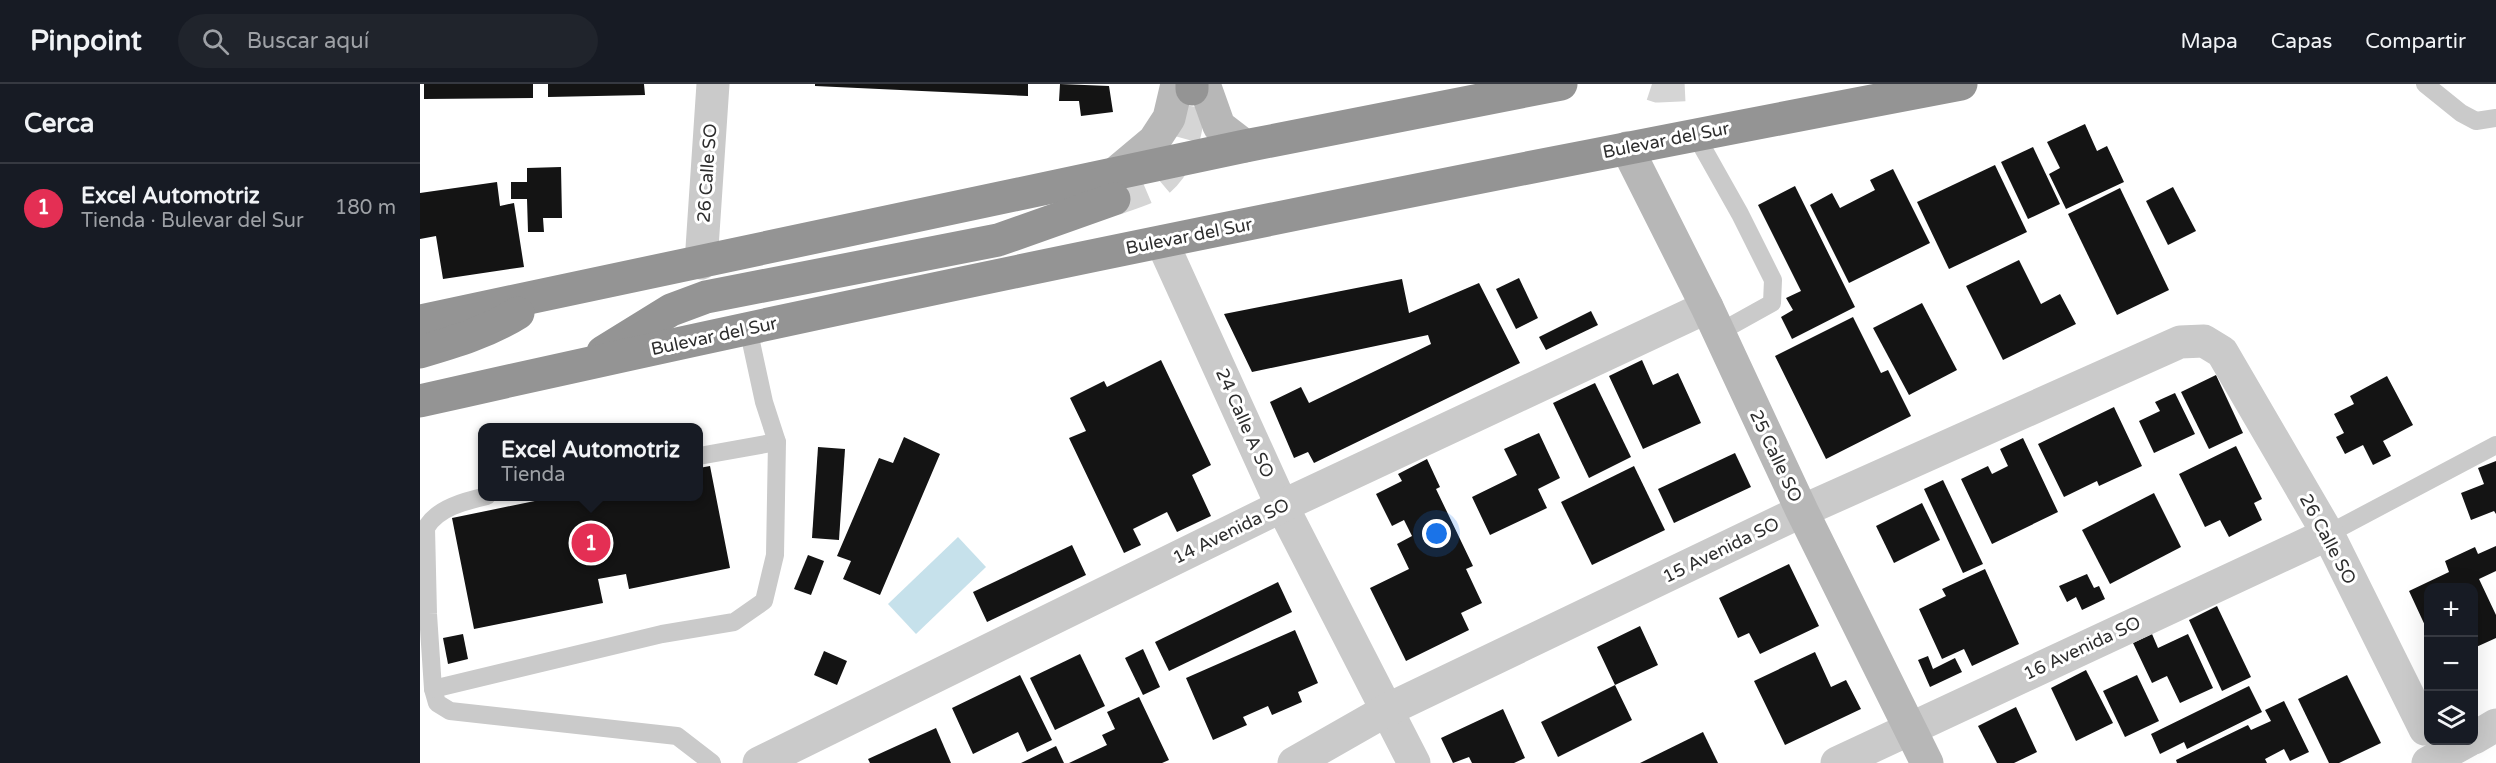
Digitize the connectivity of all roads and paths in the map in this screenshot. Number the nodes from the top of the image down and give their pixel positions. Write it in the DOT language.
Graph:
graph roads {
  1 [pos="713,84"];
  2 [pos="1961,84"];
  3 [pos="2425,84"];
  4 [pos="1191,85"];
  5 [pos="1553,85"];
  6 [pos="2496,118"];
  7 [pos="1695,134"];
  8 [pos="1245,146"];
  9 [pos="1627,148"];
  10 [pos="1116,186"];
  11 [pos="1162,242"];
  12 [pos="701,263"];
  13 [pos="545,296"];
  14 [pos="1713,320"];
  15 [pos="420,321"];
  16 [pos="748,328"];
  17 [pos="420,352"];
  18 [pos="2222,352"];
  19 [pos="583,364"];
  20 [pos="420,401"];
  21 [pos="777,442"];
  22 [pos="2496,445"];
  23 [pos="703,455"];
  24 [pos="478,499"];
  25 [pos="1282,506"];
  26 [pos="1802,511"];
  27 [pos="2328,534"];
  28 [pos="433,689"];
  29 [pos="1387,710"];
  30 [pos="2496,725"];
  31 [pos="2424,727"];
  32 [pos="1910,728"];
  33 [pos="2478,736"];
  34 [pos="2462,745"];
  35 [pos="712,763"];
  36 [pos="759,763"];
  37 [pos="1294,763"];
  38 [pos="1414,763"];
  39 [pos="1837,763"];
  40 [pos="1927,763"];
  41 [pos="2428,763"];
  1 -- 12 [label="street, 26 Calle SO"];
  2 -- 7 [label="highway, Bulevar del Sur"];
  3 -- 6 [label="lane"];
  4 -- 8 [label="street"];
  4 -- 10 [label="street"];
  5 -- 8 [label="highway"];
  7 -- 9 [label="highway, Bulevar del Sur"];
  7 -- 14 [label="lane"];
  8 -- 10 [label="highway"];
  9 -- 11 [label="highway, Bulevar del Sur"];
  9 -- 14 [label="street, 25 Calle SO"];
  10 -- 12 [label="highway"];
  10 -- 19 [label="highway"];
  11 -- 16 [label="highway, Bulevar del Sur"];
  11 -- 25 [label="street, 24 Calle A SO"];
  12 -- 13 [label="highway"];
  13 -- 15 [label="highway"];
  13 -- 17 [label="highway"];
  14 -- 25 [label="street, 14 Avenida SO"];
  14 -- 26 [label="street, 25 Calle SO"];
  16 -- 19 [label="highway, Bulevar del Sur"];
  16 -- 21 [label="lane"];
  18 -- 26 [label="street, 15 Avenida SO"];
  18 -- 27 [label="street, 26 Calle SO"];
  19 -- 20 [label="highway, Bulevar del Sur"];
  21 -- 23 [label="lane"];
  21 -- 28 [label="lane"];
  22 -- 27 [label="lane"];
  24 -- 28 [label="lane"];
  25 -- 29 [label="street, 24 Calle A SO"];
  25 -- 36 [label="street, 14 Avenida SO"];
  26 -- 29 [label="street, 15 Avenida SO"];
  26 -- 32 [label="street, 25 Calle SO"];
  27 -- 31 [label="street, 26 Calle SO"];
  27 -- 32 [label="street, 16 Avenida SO"];
  28 -- 35 [label="lane"];
  29 -- 37 [label="street, 15 Avenida SO"];
  29 -- 38 [label="street, 24 Calle A SO"];
  30 -- 33 [label="street"];
  32 -- 39 [label="street, 16 Avenida SO"];
  32 -- 40 [label="street, 25 Calle SO"];
  34 -- 41 [label="street"];
}
